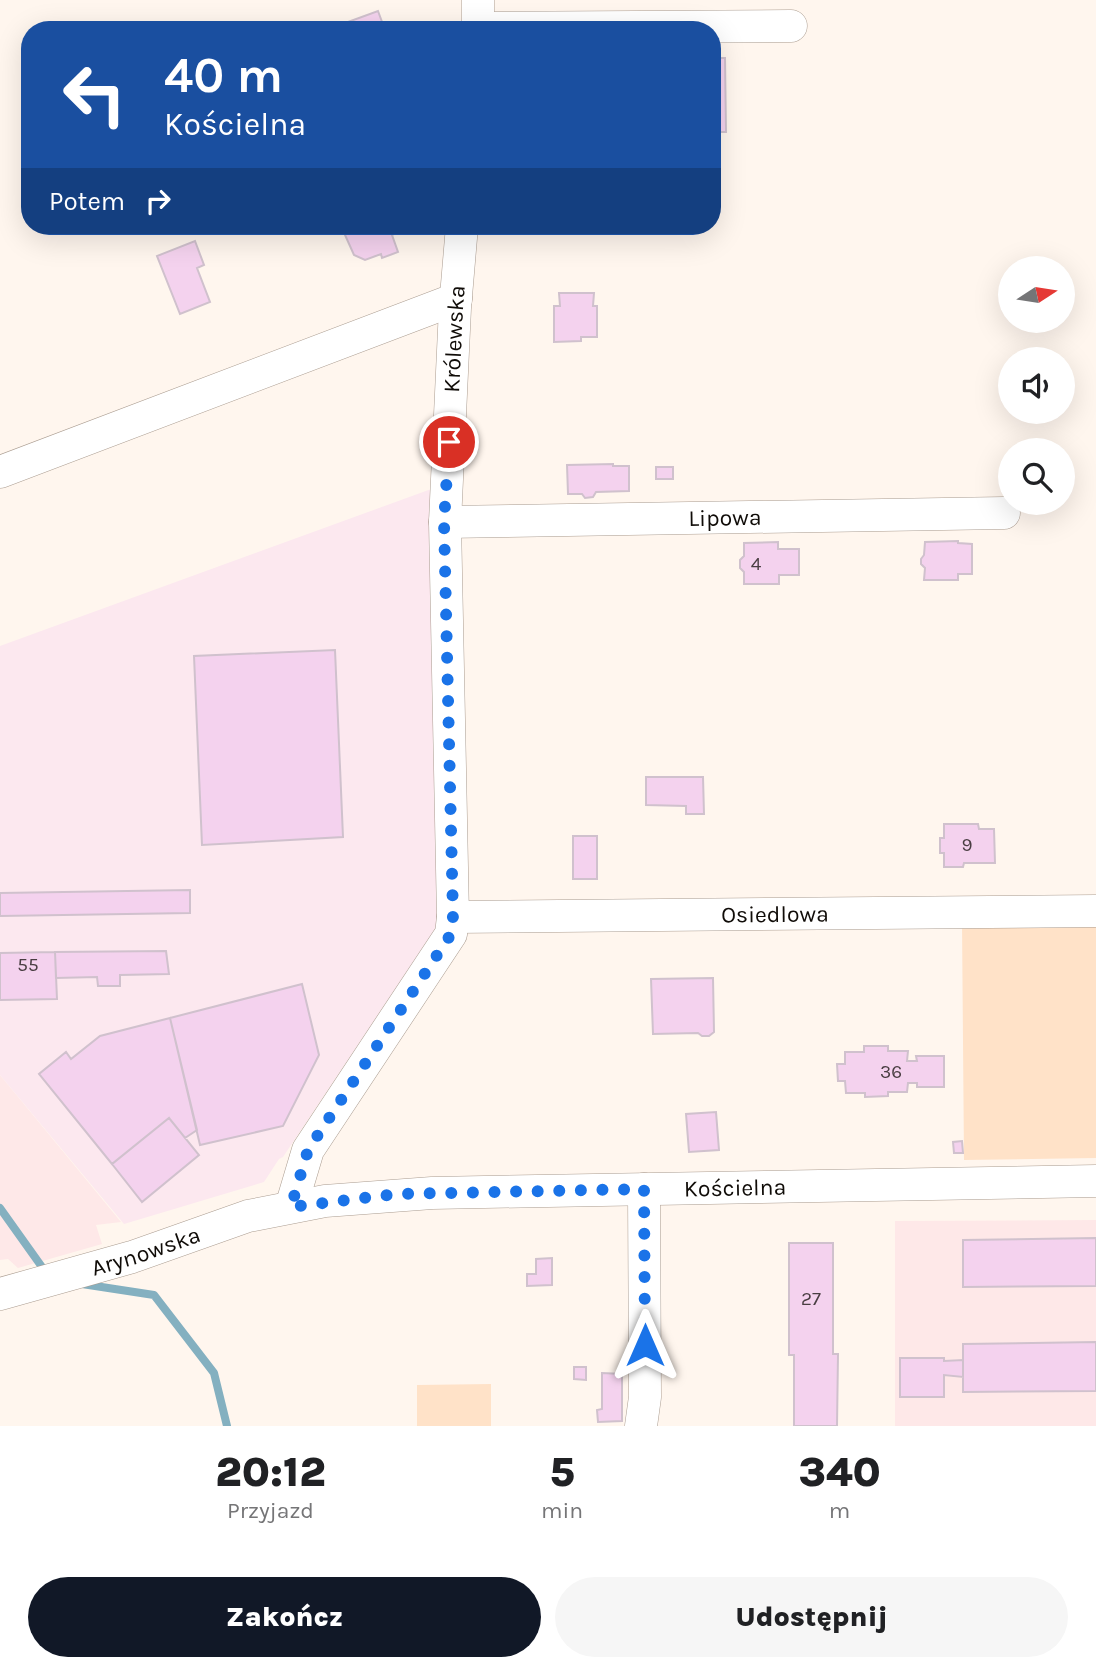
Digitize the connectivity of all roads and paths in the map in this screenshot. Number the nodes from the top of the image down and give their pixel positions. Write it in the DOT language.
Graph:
graph roads {
  1 [pos="479,19"];
  2 [pos="568,21"];
  3 [pos="721,24"];
  4 [pos="790,26"];
  5 [pos="461,235"];
  6 [pos="456,299"];
  7 [pos="0,472"];
  8 [pos="998,513"];
  9 [pos="444,522"];
  10 [pos="1096,911"];
  11 [pos="453,916"];
  12 [pos="1096,1181"];
  13 [pos="644,1189"];
  14 [pos="291,1207"];
  15 [pos="0,1294"];
  16 [pos="641,1426"];
  1 -- 2 [label="street"];
  3 -- 4 [label="street"];
  5 -- 6 [label="street, Królewska"];
  6 -- 7 [label="street"];
  6 -- 9 [label="street, Królewska"];
  8 -- 9 [label="street, Lipowa"];
  9 -- 11 [label="street, Królewska"];
  10 -- 11 [label="street, Osiedlowa"];
  11 -- 14 [label="street, Królewska"];
  12 -- 13 [label="street, Kościelna"];
  13 -- 14 [label="street, Kościelna"];
  13 -- 16 [label="street"];
  14 -- 15 [label="street, Arynowska"];
}
